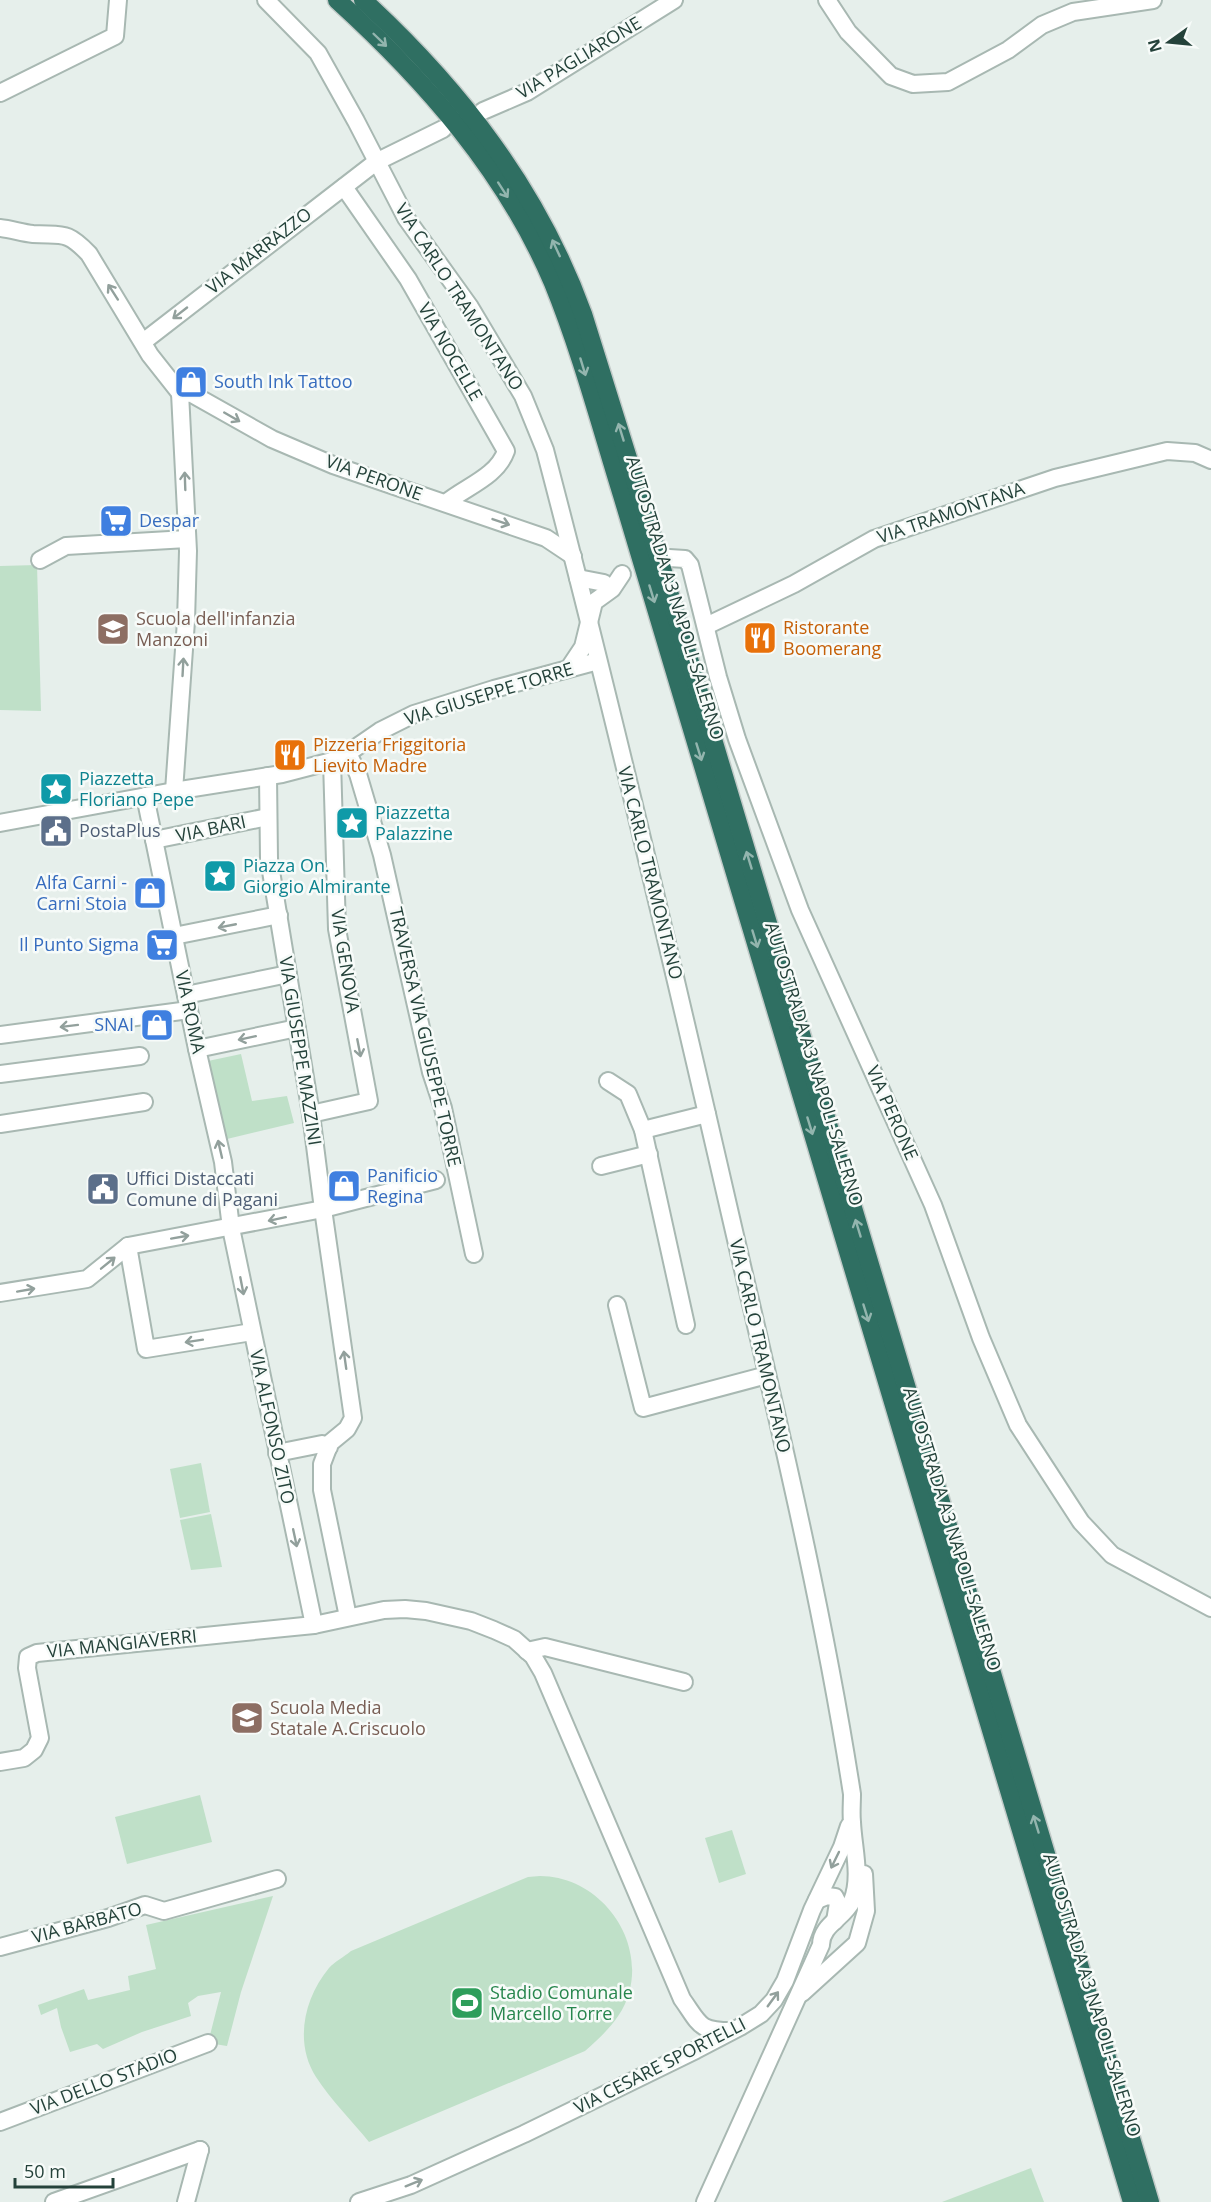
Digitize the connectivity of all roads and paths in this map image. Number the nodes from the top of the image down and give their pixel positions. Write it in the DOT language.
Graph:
graph roads {
  1 [pos="118,0"];
  2 [pos="266,0"];
  3 [pos="337,0"];
  4 [pos="363,0"];
  5 [pos="674,0"];
  6 [pos="826,0"];
  7 [pos="1153,0"];
  8 [pos="3,91"];
  9 [pos="483,111"];
  10 [pos="443,129"];
  11 [pos="376,162"];
  12 [pos="344,187"];
  13 [pos="0,228"];
  14 [pos="143,342"];
  15 [pos="180,393"];
  16 [pos="1211,460"];
  17 [pos="446,503"];
  18 [pos="186,550"];
  19 [pos="573,555"];
  20 [pos="669,558"];
  21 [pos="40,560"];
  22 [pos="578,578"];
  23 [pos="604,584"];
  24 [pos="583,597"];
  25 [pos="588,621"];
  26 [pos="706,626"];
  27 [pos="598,661"];
  28 [pos="569,668"];
  29 [pos="606,693"];
  30 [pos="348,753"];
  31 [pos="332,761"];
  32 [pos="268,776"];
  33 [pos="174,791"];
  34 [pos="145,796"];
  35 [pos="268,817"];
  36 [pos="0,823"];
  37 [pos="154,840"];
  38 [pos="279,915"];
  39 [pos="174,936"];
  40 [pos="288,974"];
  41 [pos="188,1002"];
  42 [pos="297,1028"];
  43 [pos="0,1035"];
  44 [pos="197,1049"];
  45 [pos="140,1056"];
  46 [pos="0,1074"];
  47 [pos="608,1081"];
  48 [pos="144,1102"];
  49 [pos="312,1114"];
  50 [pos="707,1114"];
  51 [pos="0,1124"];
  52 [pos="643,1130"];
  53 [pos="649,1154"];
  54 [pos="601,1166"];
  55 [pos="436,1180"];
  56 [pos="323,1209"];
  57 [pos="231,1228"];
  58 [pos="128,1246"];
  59 [pos="474,1254"];
  60 [pos="0,1293"];
  61 [pos="617,1305"];
  62 [pos="686,1325"];
  63 [pos="252,1332"];
  64 [pos="767,1375"];
  65 [pos="329,1447"];
  66 [pos="277,1453"];
  67 [pos="1211,1608"];
  68 [pos="348,1617"];
  69 [pos="314,1625"];
  70 [pos="527,1651"];
  71 [pos="684,1683"];
  72 [pos="0,1762"];
  73 [pos="851,1819"];
  74 [pos="277,1879"];
  75 [pos="817,1900"];
  76 [pos="834,1922"];
  77 [pos="858,1937"];
  78 [pos="821,1945"];
  79 [pos="0,1947"];
  80 [pos="848,1953"];
  81 [pos="795,2000"];
  82 [pos="731,2031"];
  83 [pos="208,2043"];
  84 [pos="0,2122"];
  85 [pos="54,2202"];
  86 [pos="186,2202"];
  87 [pos="359,2202"];
  88 [pos="705,2202"];
  89 [pos="1132,2202"];
  90 [pos="1150,2202"];
  1 -- 8 [label="street"];
  2 -- 11 [label="street, VIA CARLO TRAMONTANO"];
  3 -- 89 [label="highway, AUTOSTRADA A3 NAPOLI-SALERNO, one-way"];
  90 -- 4 [label="highway, AUTOSTRADA A3 NAPOLI-SALERNO, one-way"];
  5 -- 9 [label="street, VIA PAGLIARONE"];
  6 -- 7 [label="street"];
  10 -- 11 [label="street"];
  11 -- 12 [label="street, VIA MARRAZZO"];
  11 -- 19 [label="street, VIA CARLO TRAMONTANO"];
  12 -- 14 [label="street, VIA MARRAZZO, one-way"];
  12 -- 17 [label="street, VIA NOCELLE"];
  14 -- 13 [label="street, one-way"];
  14 -- 15 [label="street"];
  15 -- 17 [label="street, VIA PERONE, one-way"];
  18 -- 15 [label="street, one-way"];
  16 -- 26 [label="street, VIA TRAMONTANA"];
  17 -- 19 [label="street, VIA PERONE, one-way"];
  18 -- 21 [label="street"];
  33 -- 18 [label="street, one-way"];
  19 -- 22 [label="street, VIA CARLO TRAMONTANO"];
  20 -- 26 [label="street, VIA PERONE"];
  22 -- 23 [label="street"];
  22 -- 24 [label="street, VIA CARLO TRAMONTANO"];
  23 -- 24 [label="street"];
  23 -- 25 [label="street"];
  24 -- 25 [label="street, VIA CARLO TRAMONTANO"];
  25 -- 27 [label="street, VIA CARLO TRAMONTANO"];
  25 -- 28 [label="street"];
  26 -- 67 [label="street, VIA PERONE"];
  27 -- 28 [label="street, VIA GIUSEPPE TORRE"];
  27 -- 29 [label="street, VIA CARLO TRAMONTANO"];
  28 -- 29 [label="street"];
  28 -- 30 [label="street, VIA GIUSEPPE TORRE"];
  29 -- 50 [label="street, VIA CARLO TRAMONTANO"];
  30 -- 31 [label="street, VIA GIUSEPPE TORRE"];
  30 -- 59 [label="street, TRAVERSA VIA GIUSEPPE TORRE"];
  31 -- 32 [label="street, VIA GIUSEPPE TORRE"];
  31 -- 49 [label="street, VIA GENOVA, one-way"];
  32 -- 33 [label="street, VIA GIUSEPPE TORRE"];
  32 -- 35 [label="street, VIA GIUSEPPE MAZZINI"];
  33 -- 34 [label="street, VIA GIUSEPPE TORRE"];
  34 -- 36 [label="street, VIA GIUSEPPE TORRE"];
  34 -- 37 [label="street, VIA ROMA"];
  35 -- 37 [label="street, VIA BARI"];
  35 -- 38 [label="street, VIA GIUSEPPE MAZZINI"];
  37 -- 39 [label="street, VIA ROMA"];
  38 -- 39 [label="street, one-way"];
  38 -- 40 [label="street, VIA GIUSEPPE MAZZINI"];
  39 -- 41 [label="street, VIA ROMA"];
  40 -- 41 [label="street"];
  40 -- 42 [label="street, VIA GIUSEPPE MAZZINI"];
  41 -- 43 [label="street, one-way"];
  41 -- 44 [label="street, VIA ROMA"];
  42 -- 44 [label="street, one-way"];
  42 -- 49 [label="street, VIA GIUSEPPE MAZZINI"];
  57 -- 44 [label="street, VIA ROMA, one-way"];
  45 -- 46 [label="street"];
  47 -- 52 [label="street"];
  48 -- 51 [label="street"];
  49 -- 56 [label="street, VIA GIUSEPPE MAZZINI"];
  50 -- 52 [label="street"];
  50 -- 64 [label="street, VIA CARLO TRAMONTANO"];
  52 -- 53 [label="street"];
  53 -- 54 [label="street"];
  53 -- 62 [label="street"];
  55 -- 56 [label="street"];
  56 -- 57 [label="street, one-way"];
  65 -- 56 [label="street, VIA GIUSEPPE MAZZINI, one-way"];
  58 -- 57 [label="street, one-way"];
  57 -- 63 [label="street, VIA ALFONSO ZITO, one-way"];
  60 -- 58 [label="street, one-way"];
  63 -- 58 [label="street, one-way"];
  61 -- 64 [label="street"];
  63 -- 66 [label="street, VIA ALFONSO ZITO"];
  64 -- 73 [label="street, VIA CARLO TRAMONTANO"];
  65 -- 66 [label="street"];
  65 -- 68 [label="street"];
  66 -- 69 [label="street, VIA ALFONSO ZITO, one-way"];
  68 -- 69 [label="street, VIA MANGIAVERRI"];
  68 -- 70 [label="street, VIA MANGIAVERRI"];
  69 -- 72 [label="street, VIA MANGIAVERRI"];
  70 -- 71 [label="street"];
  70 -- 82 [label="street"];
  73 -- 75 [label="street, VIA CESARE SPORTELLI, one-way"];
  73 -- 76 [label="street, VIA CARLO TRAMONTANO"];
  73 -- 77 [label="street, VIA CARLO TRAMONTANO"];
  74 -- 79 [label="street, VIA BARBATO"];
  75 -- 76 [label="street"];
  82 -- 75 [label="street, VIA CESARE SPORTELLI, one-way"];
  76 -- 77 [label="street"];
  76 -- 78 [label="street, VIA CARLO TRAMONTANO"];
  77 -- 80 [label="street, VIA CARLO TRAMONTANO"];
  78 -- 80 [label="street"];
  78 -- 81 [label="street, VIA CARLO TRAMONTANO"];
  80 -- 81 [label="street, VIA CARLO TRAMONTANO"];
  81 -- 88 [label="street, VIA CARLO TRAMONTANO"];
  87 -- 82 [label="street, VIA CESARE SPORTELLI, one-way"];
  83 -- 84 [label="street, VIA DELLO STADIO"];
  85 -- 86 [label="street"];
}
